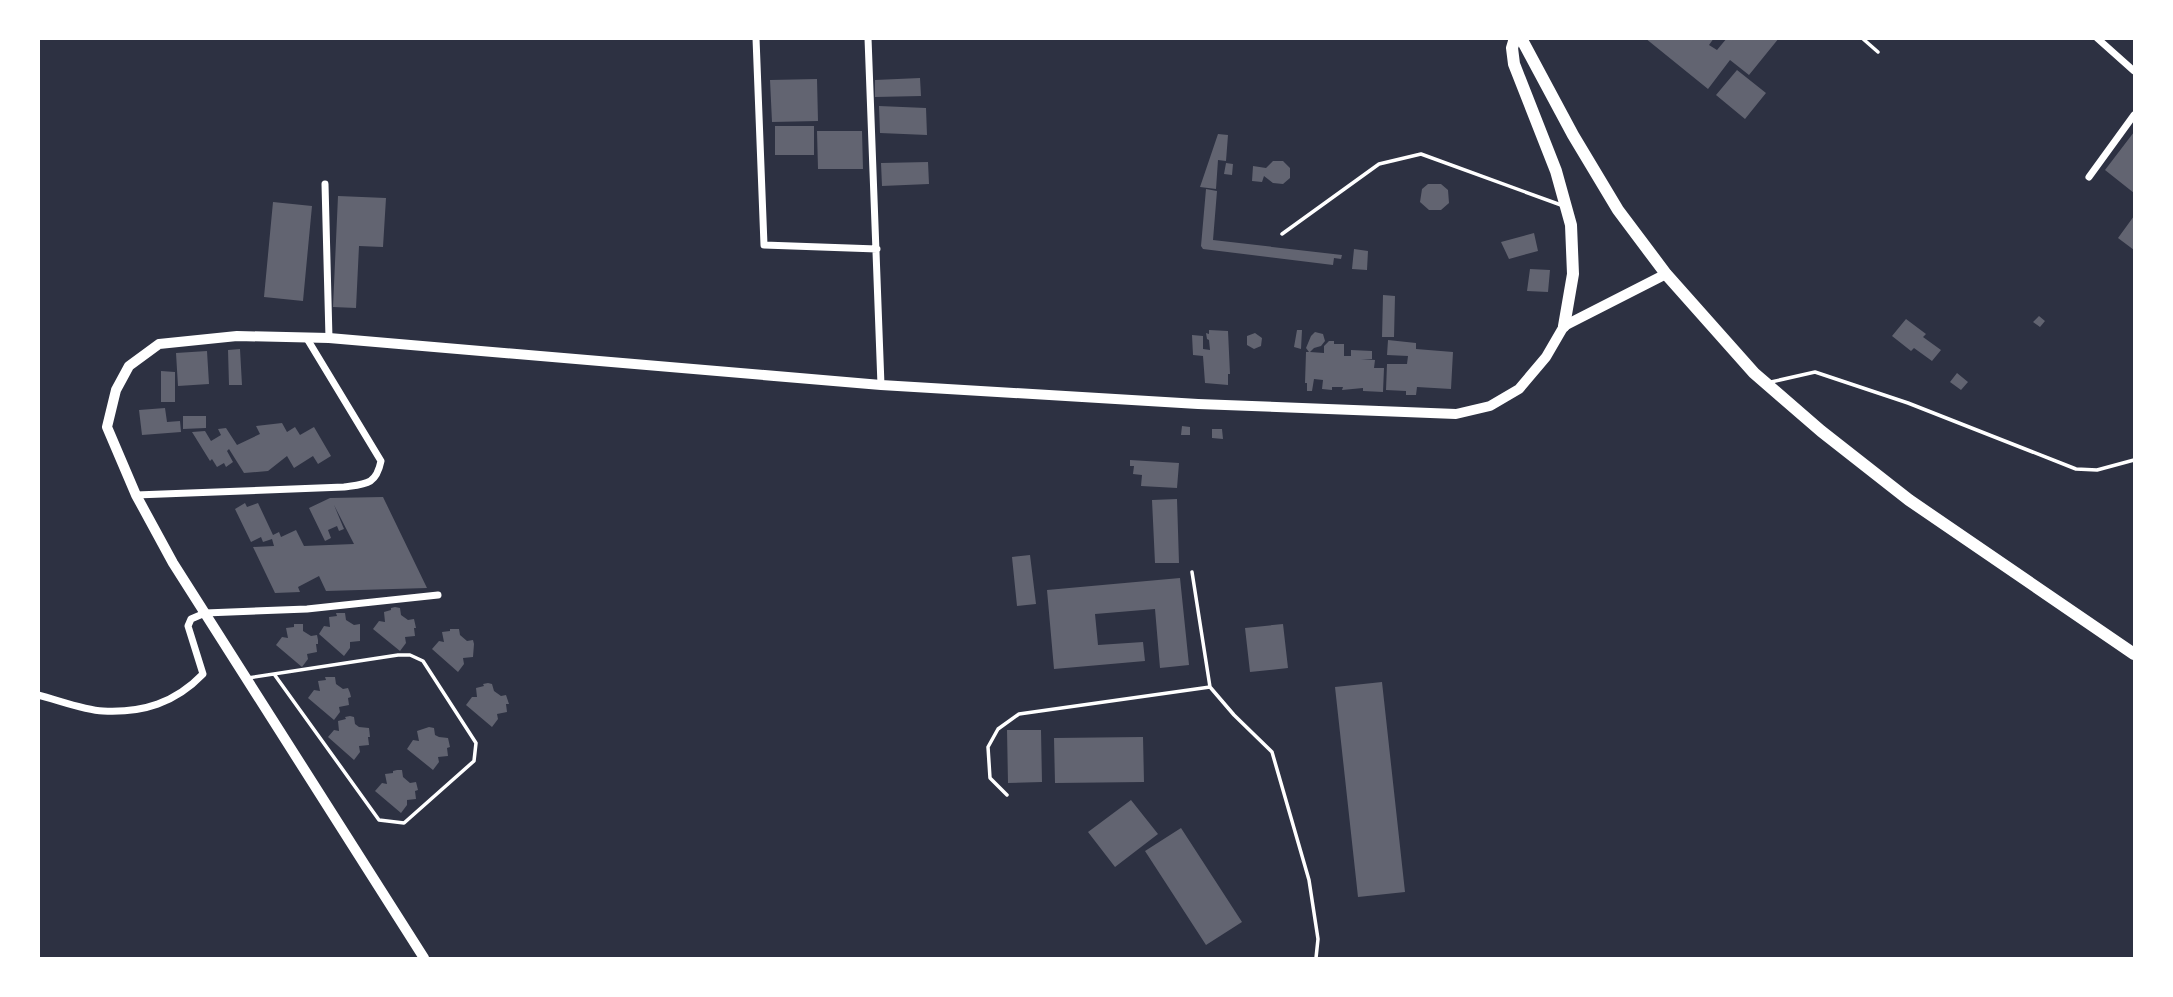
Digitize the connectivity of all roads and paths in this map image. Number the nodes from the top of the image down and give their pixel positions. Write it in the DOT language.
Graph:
graph roads {
  1 [pos="756,38"];
  2 [pos="868,38"];
  3 [pos="1516,38"];
  4 [pos="1521,38"];
  5 [pos="1862,38"];
  6 [pos="2098,38"];
  7 [pos="1878,52"];
  8 [pos="2134,71"];
  9 [pos="2134,115"];
  10 [pos="2090,177"];
  11 [pos="325,184"];
  12 [pos="1566,207"];
  13 [pos="1282,234"];
  14 [pos="877,249"];
  15 [pos="1666,274"];
  16 [pos="1564,326"];
  17 [pos="306,337"];
  18 [pos="329,338"];
  19 [pos="1766,383"];
  20 [pos="881,385"];
  21 [pos="2134,460"];
  22 [pos="136,495"];
  23 [pos="1192,572"];
  24 [pos="438,595"];
  25 [pos="205,613"];
  26 [pos="2134,654"];
  27 [pos="274,674"];
  28 [pos="246,678"];
  29 [pos="1210,687"];
  30 [pos="38,695"];
  31 [pos="1007,795"];
  32 [pos="424,958"];
  33 [pos="1316,958"];
  1 -- 14 [label="street"];
  2 -- 14 [label="street"];
  3 -- 12 [label="main road"];
  4 -- 15 [label="main road"];
  5 -- 7 [label="lane"];
  6 -- 8 [label="street"];
  9 -- 10 [label="street"];
  11 -- 18 [label="street"];
  12 -- 13 [label="lane"];
  12 -- 16 [label="main road"];
  14 -- 20 [label="street"];
  15 -- 16 [label="street"];
  15 -- 19 [label="main road"];
  16 -- 20 [label="street"];
  17 -- 18 [label="street"];
  17 -- 22 [label="street"];
  17 -- 22 [label="street"];
  18 -- 20 [label="street"];
  19 -- 21 [label="lane"];
  19 -- 26 [label="main road"];
  22 -- 25 [label="street"];
  23 -- 29 [label="lane"];
  24 -- 25 [label="street"];
  25 -- 28 [label="street"];
  25 -- 30 [label="street"];
  27 -- 27 [label="lane"];
  27 -- 28 [label="lane"];
  28 -- 32 [label="street"];
  29 -- 31 [label="lane"];
  29 -- 33 [label="lane"];
}
